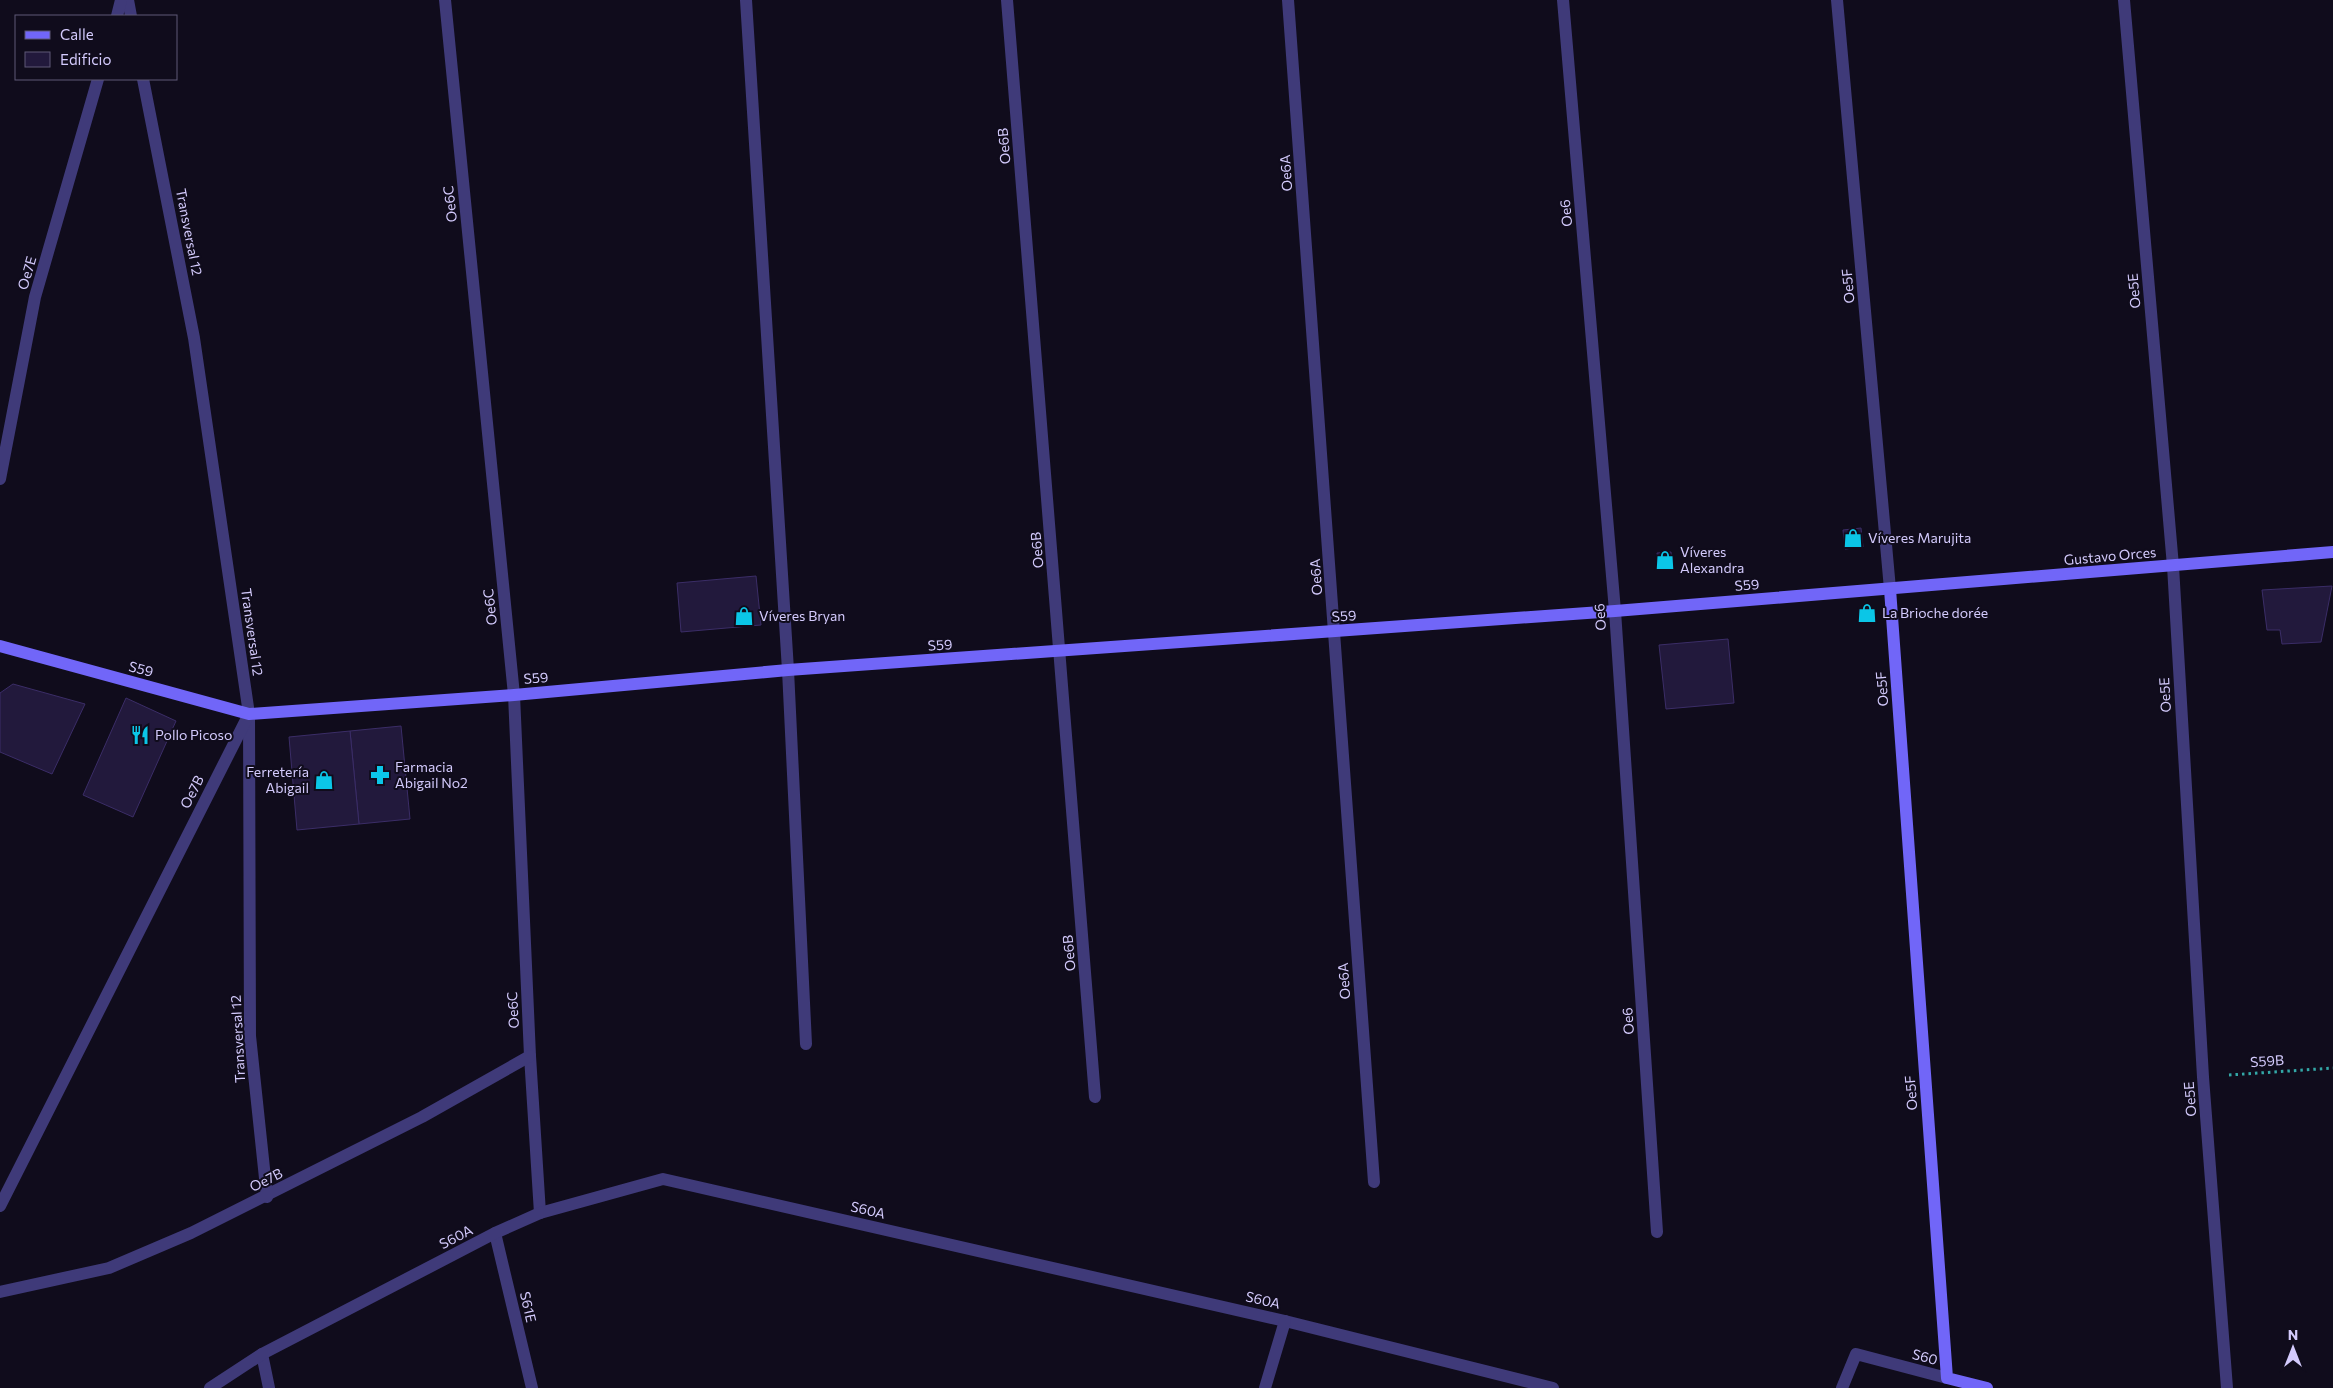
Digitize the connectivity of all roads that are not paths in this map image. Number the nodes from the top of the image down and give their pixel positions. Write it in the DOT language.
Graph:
graph roads {
  1 [pos="121,0"];
  2 [pos="128,0"];
  3 [pos="445,0"];
  4 [pos="746,0"];
  5 [pos="1007,0"];
  6 [pos="1288,0"];
  7 [pos="1563,0"];
  8 [pos="1837,0"];
  9 [pos="2124,0"];
  10 [pos="117,15"];
  11 [pos="131,15"];
  12 [pos="98,80"];
  13 [pos="143,80"];
  14 [pos="0,479"];
  15 [pos="2333,552"];
  16 [pos="2173,566"];
  17 [pos="1890,589"];
  18 [pos="1615,611"];
  19 [pos="1335,632"];
  20 [pos="0,646"];
  21 [pos="1060,652"];
  22 [pos="788,670"];
  23 [pos="514,695"];
  24 [pos="249,714"];
  25 [pos="806,1044"];
  26 [pos="530,1056"];
  27 [pos="1095,1097"];
  28 [pos="1374,1182"];
  29 [pos="267,1197"];
  30 [pos="0,1206"];
  31 [pos="540,1213"];
  32 [pos="1657,1232"];
  33 [pos="495,1233"];
  34 [pos="0,1292"];
  35 [pos="1285,1321"];
  36 [pos="262,1354"];
  37 [pos="1947,1378"];
  38 [pos="210,1388"];
  39 [pos="269,1388"];
  40 [pos="532,1388"];
  41 [pos="1265,1388"];
  42 [pos="1553,1388"];
  43 [pos="1842,1388"];
  44 [pos="1987,1388"];
  45 [pos="2227,1388"];
  1 -- 10 [label="street"];
  2 -- 11 [label="street"];
  3 -- 23 [label="street, Oe6C"];
  4 -- 22 [label="street"];
  5 -- 21 [label="street, Oe6B"];
  6 -- 19 [label="street, Oe6A"];
  7 -- 18 [label="street, Oe6"];
  8 -- 17 [label="street, Oe5F"];
  9 -- 16 [label="street, Oe5E"];
  12 -- 14 [label="street, Oe7E"];
  13 -- 24 [label="street, Transversal 12"];
  15 -- 16 [label="street, Gustavo Orces"];
  16 -- 17 [label="street, Gustavo Orces"];
  16 -- 45 [label="street, Oe5E"];
  17 -- 18 [label="street, S59"];
  17 -- 37 [label="street, Oe5F"];
  18 -- 19 [label="street, S59"];
  18 -- 32 [label="street, Oe6"];
  19 -- 21 [label="street, S59"];
  19 -- 28 [label="street, Oe6A"];
  20 -- 24 [label="street, S59"];
  21 -- 22 [label="street, S59"];
  21 -- 27 [label="street, Oe6B"];
  22 -- 23 [label="street, S59"];
  22 -- 25 [label="street"];
  23 -- 24 [label="street, S59"];
  23 -- 26 [label="street, Oe6C"];
  24 -- 29 [label="street, Transversal 12"];
  24 -- 30 [label="street, Oe7B"];
  26 -- 29 [label="street, Oe7B"];
  26 -- 31 [label="street, Oe6C"];
  29 -- 34 [label="street, Oe7B"];
  31 -- 33 [label="street, S60A"];
  31 -- 35 [label="street, S60A"];
  33 -- 36 [label="street, S60A"];
  33 -- 40 [label="street, S61E"];
  35 -- 41 [label="street"];
  35 -- 42 [label="street, S60A"];
  36 -- 38 [label="street, S60A"];
  36 -- 39 [label="street"];
  37 -- 43 [label="street, S60"];
  37 -- 44 [label="street, S60"];
}
